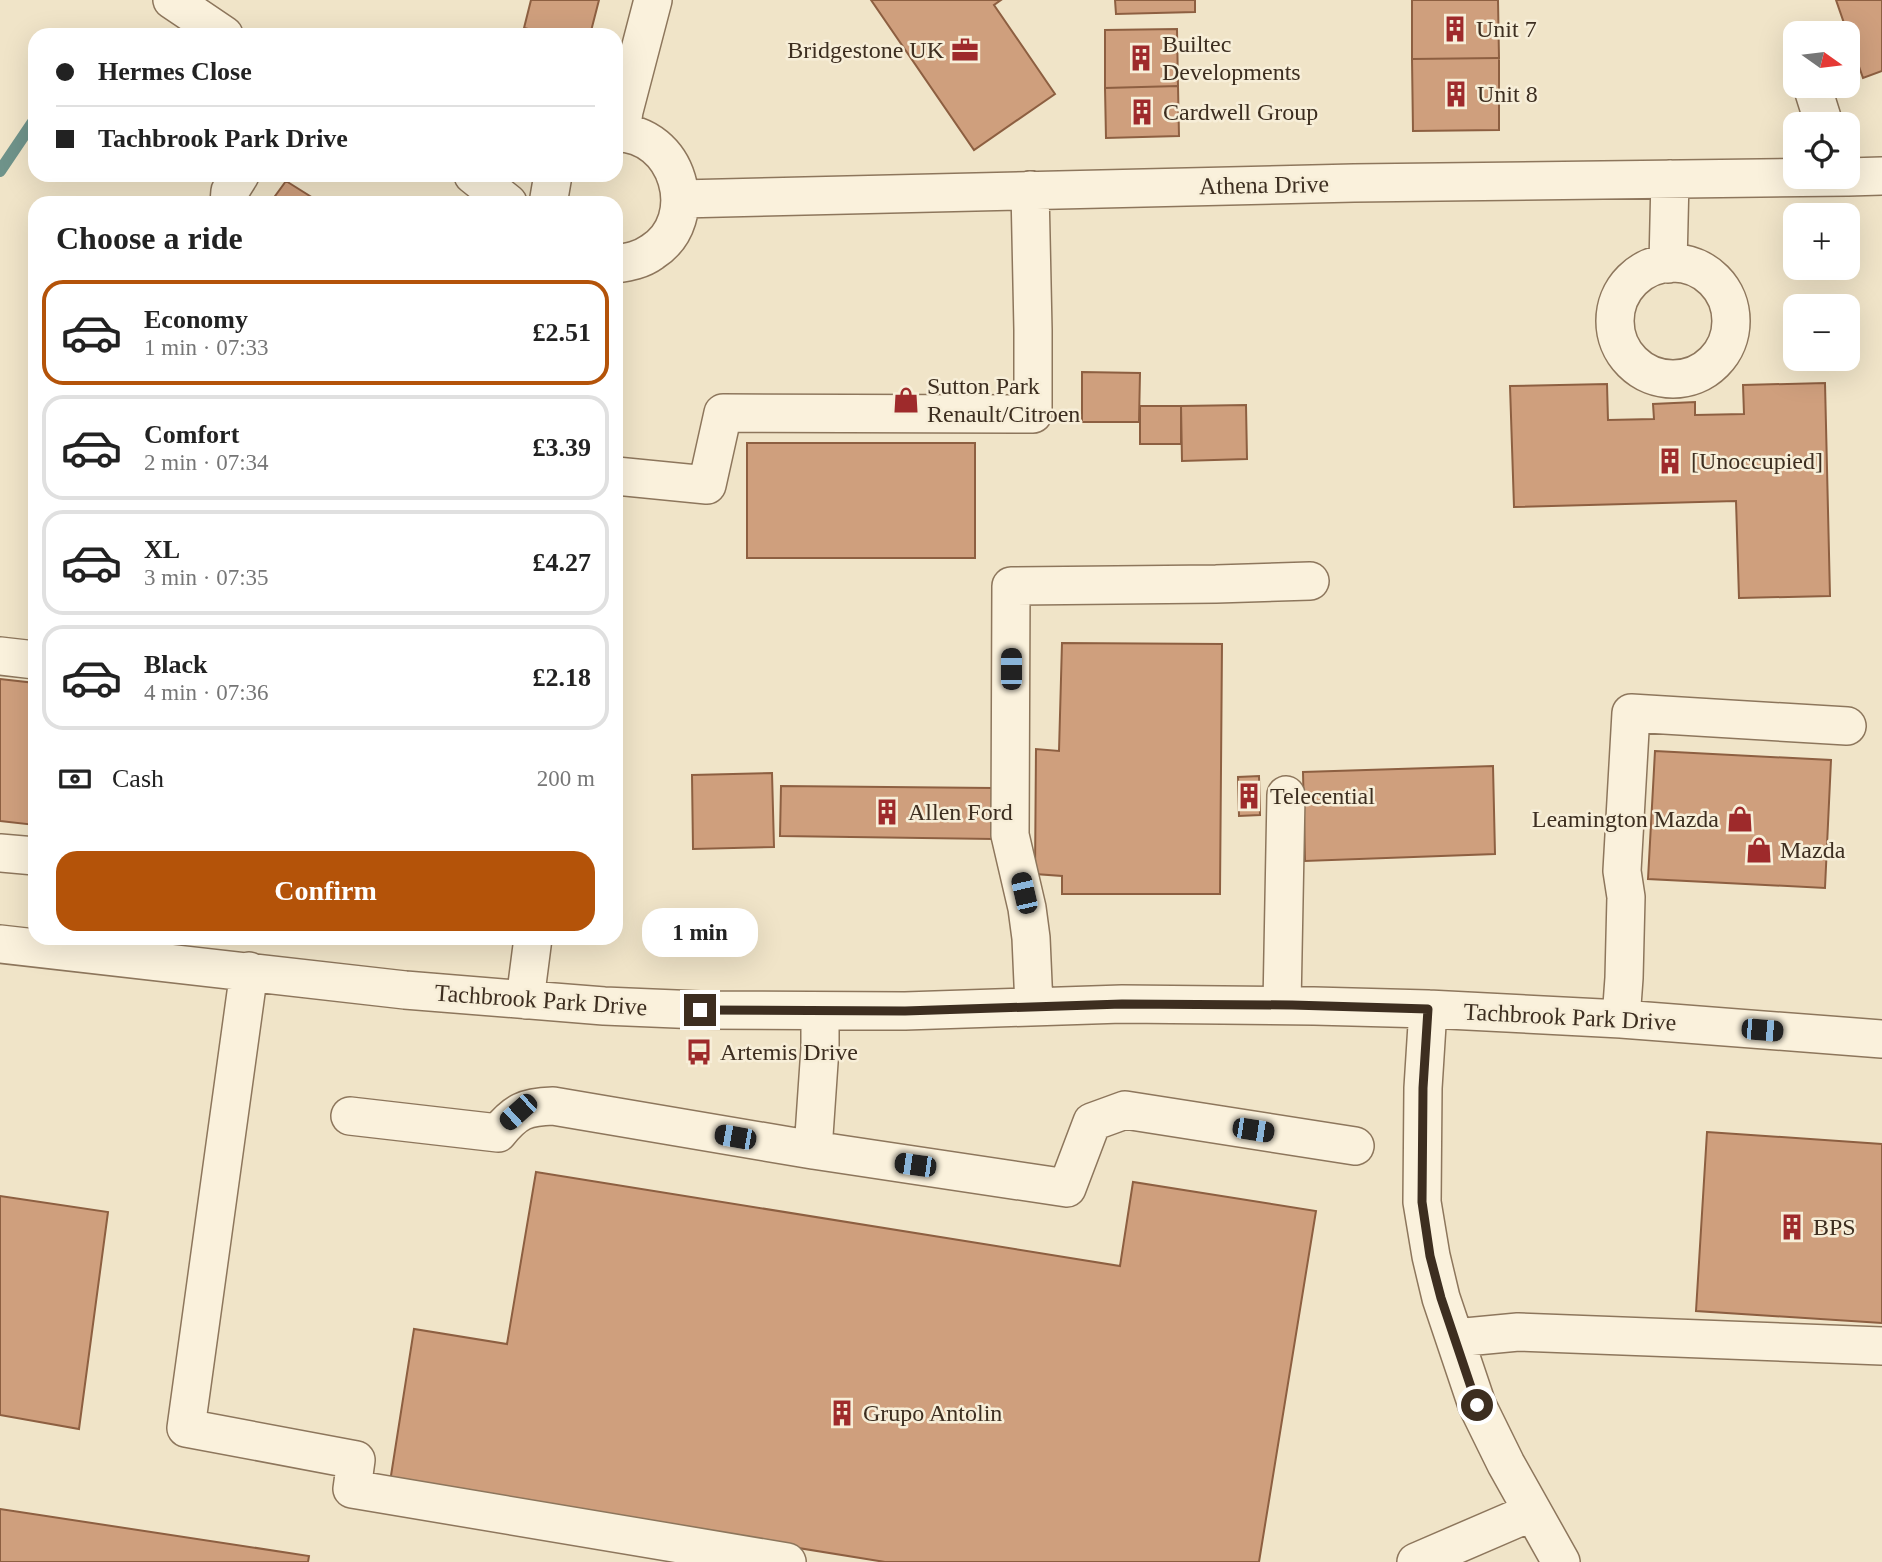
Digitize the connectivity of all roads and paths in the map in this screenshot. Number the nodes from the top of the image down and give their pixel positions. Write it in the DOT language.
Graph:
graph roads {
  1 [pos="172,0"];
  2 [pos="653,0"];
  3 [pos="214,28"];
  4 [pos="623,115"];
  5 [pos="623,134"];
  6 [pos="1882,176"];
  7 [pos="1860,177"];
  8 [pos="1783,178"];
  9 [pos="1670,179"];
  10 [pos="482,182"];
  11 [pos="1030,190"];
  12 [pos="499,196"];
  13 [pos="681,199"];
  14 [pos="623,264"];
  15 [pos="1668,264"];
  16 [pos="623,477"];
  17 [pos="1310,581"];
  18 [pos="0,656"];
  19 [pos="28,659"];
  20 [pos="1847,726"];
  21 [pos="1286,795"];
  22 [pos="0,853"];
  23 [pos="28,855"];
  24 [pos="0,944"];
  25 [pos="532,945"];
  26 [pos="249,971"];
  27 [pos="525,1000"];
  28 [pos="1282,1005"];
  29 [pos="1034,1006"];
  30 [pos="1428,1009"];
  31 [pos="820,1011"];
  32 [pos="1621,1019"];
  33 [pos="1882,1039"];
  34 [pos="350,1116"];
  35 [pos="1355,1146"];
  36 [pos="813,1150"];
  37 [pos="1455,1338"];
  38 [pos="1882,1346"];
  39 [pos="1532,1512"];
  40 [pos="787,1562"];
  41 [pos="1416,1562"];
  42 [pos="1561,1562"];
  1 -- 3 [label="street"];
  2 -- 4 [label="street"];
  5 -- 13 [label="street"];
  6 -- 7 [label="street, Athena Drive"];
  8 -- 9 [label="street, Athena Drive"];
  9 -- 11 [label="street, Athena Drive"];
  9 -- 15 [label="street"];
  10 -- 12 [label="street"];
  11 -- 13 [label="street, Athena Drive"];
  11 -- 16 [label="street"];
  13 -- 14 [label="street"];
  17 -- 29 [label="street"];
  18 -- 19 [label="street"];
  20 -- 32 [label="street"];
  21 -- 28 [label="street"];
  22 -- 23 [label="street"];
  24 -- 26 [label="street, Tachbrook Park Drive"];
  25 -- 27 [label="street"];
  26 -- 27 [label="street, Tachbrook Park Drive"];
  26 -- 40 [label="street"];
  27 -- 31 [label="street, Tachbrook Park Drive"];
  28 -- 29 [label="street, Tachbrook Park Drive"];
  28 -- 30 [label="street, Tachbrook Park Drive"];
  29 -- 31 [label="street, Tachbrook Park Drive"];
  30 -- 32 [label="street, Tachbrook Park Drive"];
  30 -- 37 [label="street"];
  31 -- 36 [label="street"];
  32 -- 33 [label="street, Tachbrook Park Drive"];
  34 -- 36 [label="street"];
  35 -- 36 [label="street"];
  37 -- 38 [label="street"];
  37 -- 39 [label="street"];
  39 -- 41 [label="street"];
  39 -- 42 [label="street"];
}
